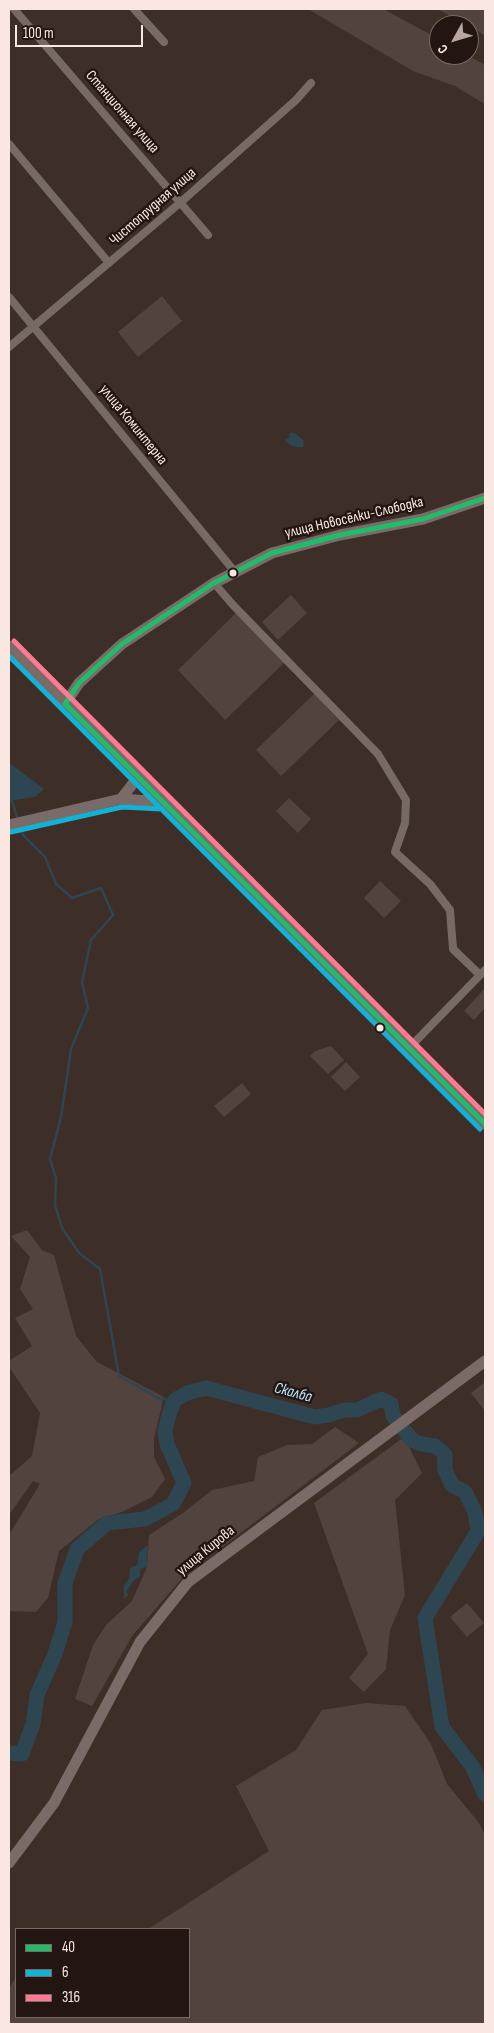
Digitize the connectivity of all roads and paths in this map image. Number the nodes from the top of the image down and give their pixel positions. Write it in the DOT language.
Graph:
graph roads {
  1 [pos="14,9"];
  2 [pos="134,9"];
  3 [pos="164,42"];
  4 [pos="311,83"];
  5 [pos="9,144"];
  6 [pos="181,202"];
  7 [pos="208,235"];
  8 [pos="109,263"];
  9 [pos="9,297"];
  10 [pos="34,327"];
  11 [pos="9,347"];
  12 [pos="485,498"];
  13 [pos="235,572"];
  14 [pos="214,583"];
  15 [pos="9,646"];
  16 [pos="65,704"];
  17 [pos="138,777"];
  18 [pos="121,799"];
  19 [pos="163,802"];
  20 [pos="10,824"];
  21 [pos="483,972"];
  22 [pos="408,1048"];
  23 [pos="485,1124"];
  24 [pos="485,1361"];
  25 [pos="9,1863"];
  1 -- 6 [label="street, Станционная улица"];
  2 -- 3 [label="street"];
  4 -- 6 [label="street, Чистопрудная улица"];
  5 -- 8 [label="street"];
  6 -- 7 [label="street, Станционная улица"];
  6 -- 8 [label="street, Чистопрудная улица"];
  8 -- 10 [label="street, Чистопрудная улица"];
  9 -- 10 [label="street, улица Коминтерна"];
  10 -- 11 [label="street, Чистопрудная улица"];
  10 -- 13 [label="street, улица Коминтерна"];
  12 -- 13 [label="main road, улица Новосёлки-Слободка"];
  13 -- 14 [label="main road, улица Новосёлки-Слободка"];
  14 -- 16 [label="main road, улица Новосёлки-Слободка"];
  14 -- 21 [label="street"];
  15 -- 16 [label="main road"];
  16 -- 17 [label="main road"];
  17 -- 18 [label="main road"];
  17 -- 19 [label="main road"];
  18 -- 19 [label="main road"];
  18 -- 20 [label="main road"];
  19 -- 22 [label="main road"];
  21 -- 22 [label="street"];
  22 -- 23 [label="main road"];
  24 -- 25 [label="main road, улица Кирова"];
}
